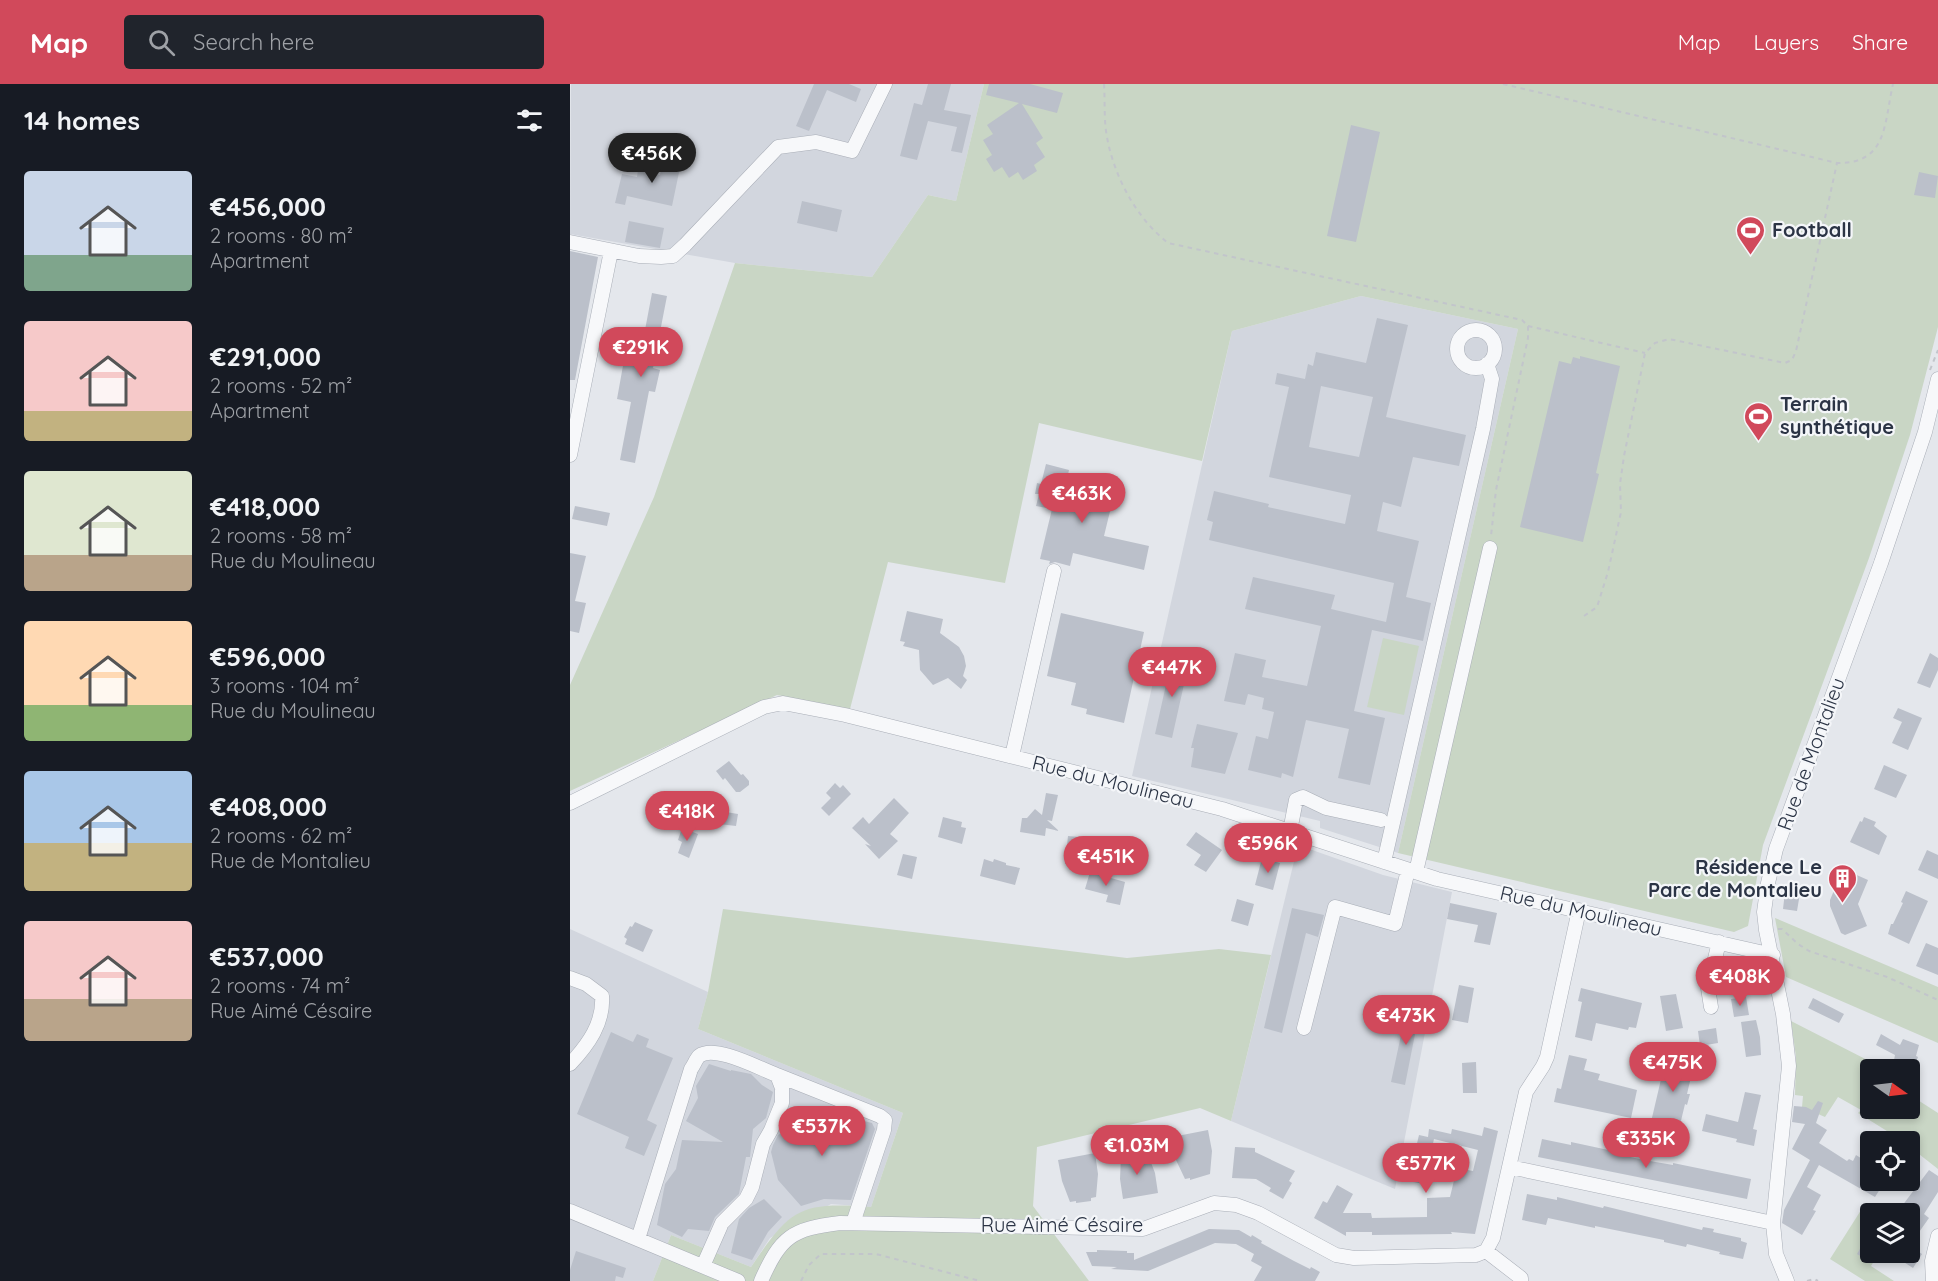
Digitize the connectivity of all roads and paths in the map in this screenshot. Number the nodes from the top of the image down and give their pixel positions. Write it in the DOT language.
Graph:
graph roads {
  1 [pos="885,84"];
  2 [pos="1104,84"];
  3 [pos="1503,84"];
  4 [pos="1893,84"];
  5 [pos="1837,163"];
  6 [pos="570,242"];
  7 [pos="611,251"];
  8 [pos="1528,326"];
  9 [pos="1938,350"];
  10 [pos="1645,353"];
  11 [pos="1487,364"];
  12 [pos="1934,376"];
  13 [pos="570,455"];
  14 [pos="1490,548"];
  15 [pos="1054,571"];
  16 [pos="1584,616"];
  17 [pos="1012,756"];
  18 [pos="570,803"];
  19 [pos="1381,820"];
  20 [pos="1290,831"];
  21 [pos="1384,862"];
  22 [pos="1412,871"];
  23 [pos="1579,910"];
  24 [pos="1766,930"];
  25 [pos="1719,942"];
  26 [pos="1773,955"];
  27 [pos="570,978"];
  28 [pos="1938,1000"];
  29 [pos="1711,1007"];
  30 [pos="1304,1028"];
  31 [pos="570,1064"];
  32 [pos="777,1076"];
  33 [pos="1509,1167"];
  34 [pos="570,1211"];
  35 [pos="1773,1222"];
  36 [pos="853,1223"];
  37 [pos="1938,1236"];
  38 [pos="638,1239"];
  39 [pos="1486,1251"];
  40 [pos="703,1266"];
  41 [pos="738,1281"];
  42 [pos="761,1281"];
  43 [pos="801,1281"];
  44 [pos="980,1281"];
  45 [pos="1521,1281"];
  46 [pos="1787,1281"];
  47 [pos="1807,1281"];
  48 [pos="1818,1281"];
  49 [pos="1933,1281"];
  1 -- 7 [label="street"];
  2 -- 8 [label="path"];
  3 -- 5 [label="path"];
  4 -- 5 [label="path"];
  5 -- 10 [label="path"];
  6 -- 7 [label="street"];
  7 -- 13 [label="street"];
  8 -- 10 [label="path"];
  8 -- 14 [label="path"];
  9 -- 12 [label="path"];
  10 -- 16 [label="path"];
  11 -- 21 [label="street"];
  12 -- 24 [label="street, Rue de Montalieu"];
  14 -- 22 [label="street"];
  15 -- 17 [label="street"];
  17 -- 18 [label="street, Rue du Moulineau"];
  17 -- 20 [label="street, Rue du Moulineau"];
  19 -- 20 [label="street"];
  20 -- 21 [label="street, Rue du Moulineau"];
  21 -- 22 [label="street, Rue du Moulineau"];
  22 -- 23 [label="street, Rue du Moulineau"];
  22 -- 30 [label="street"];
  23 -- 25 [label="street, Rue du Moulineau"];
  23 -- 33 [label="street"];
  24 -- 26 [label="street, Rue de Montalieu"];
  24 -- 28 [label="path"];
  25 -- 26 [label="street, Rue du Moulineau"];
  25 -- 29 [label="street"];
  26 -- 35 [label="street, Rue de Montalieu"];
  27 -- 31 [label="street"];
  32 -- 36 [label="street"];
  32 -- 38 [label="street"];
  32 -- 40 [label="street"];
  33 -- 35 [label="street"];
  33 -- 39 [label="street"];
  34 -- 38 [label="street"];
  35 -- 46 [label="street, Rue de Montalieu"];
  36 -- 39 [label="street, Rue Aimé Césaire"];
  36 -- 42 [label="street, Rue Aimé Césaire"];
  37 -- 49 [label="street"];
  38 -- 40 [label="street"];
  39 -- 45 [label="street"];
  40 -- 41 [label="street"];
  43 -- 44 [label="path"];
  47 -- 48 [label="path"];
}
